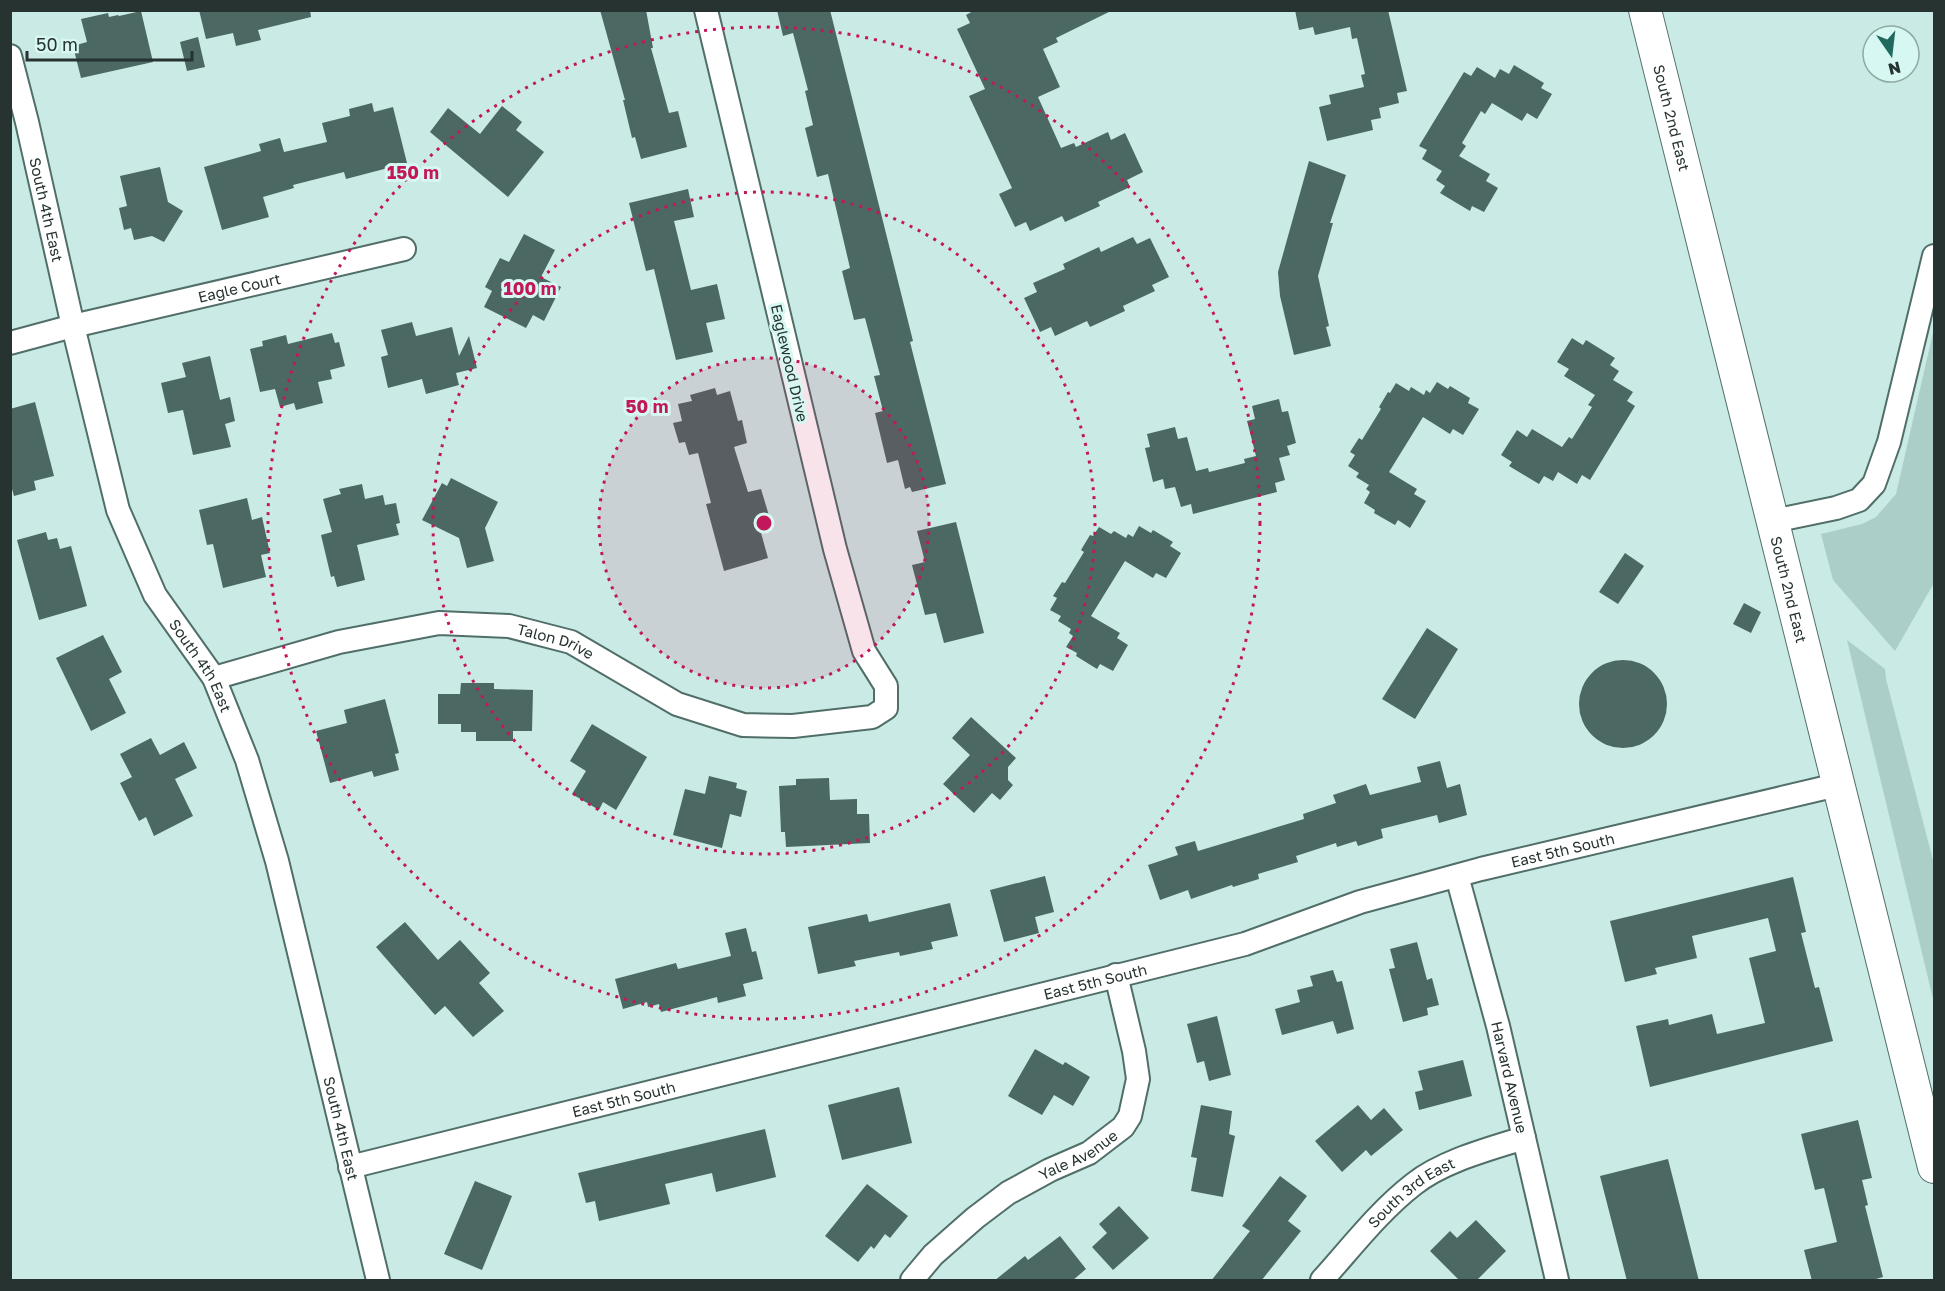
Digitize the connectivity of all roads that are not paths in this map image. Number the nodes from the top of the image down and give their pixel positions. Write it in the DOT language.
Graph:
graph roads {
  1 [pos="706,10"];
  2 [pos="1645,10"];
  3 [pos="10,56"];
  4 [pos="405,249"];
  5 [pos="1935,256"];
  6 [pos="73,326"];
  7 [pos="10,343"];
  8 [pos="1773,521"];
  9 [pos="214,678"];
  10 [pos="884,709"];
  11 [pos="1837,785"];
  12 [pos="1457,876"];
  13 [pos="1116,975"];
  14 [pos="1926,1102"];
  15 [pos="1524,1138"];
  16 [pos="350,1167"];
  17 [pos="1935,1167"];
  18 [pos="378,1281"];
  19 [pos="912,1281"];
  20 [pos="1322,1281"];
  21 [pos="1557,1281"];
  1 -- 10 [label="street, Eaglewood Drive"];
  2 -- 8 [label="main road, South 2nd East"];
  3 -- 6 [label="street, South 4th East"];
  4 -- 6 [label="street, Eagle Court"];
  5 -- 8 [label="street"];
  6 -- 7 [label="street, Eagle Court"];
  6 -- 9 [label="street, South 4th East"];
  8 -- 11 [label="main road, South 2nd East"];
  9 -- 10 [label="street, Talon Drive"];
  9 -- 16 [label="street, South 4th East"];
  11 -- 12 [label="street, East 5th South"];
  11 -- 14 [label="main road, South 2nd East"];
  12 -- 13 [label="street, East 5th South"];
  12 -- 15 [label="street, Harvard Avenue"];
  13 -- 16 [label="street, East 5th South"];
  13 -- 19 [label="street, Yale Avenue"];
  14 -- 17 [label="main road, South 2nd East"];
  15 -- 20 [label="street, South 3rd East"];
  15 -- 21 [label="street, Harvard Avenue"];
  16 -- 18 [label="street, South 4th East"];
}
